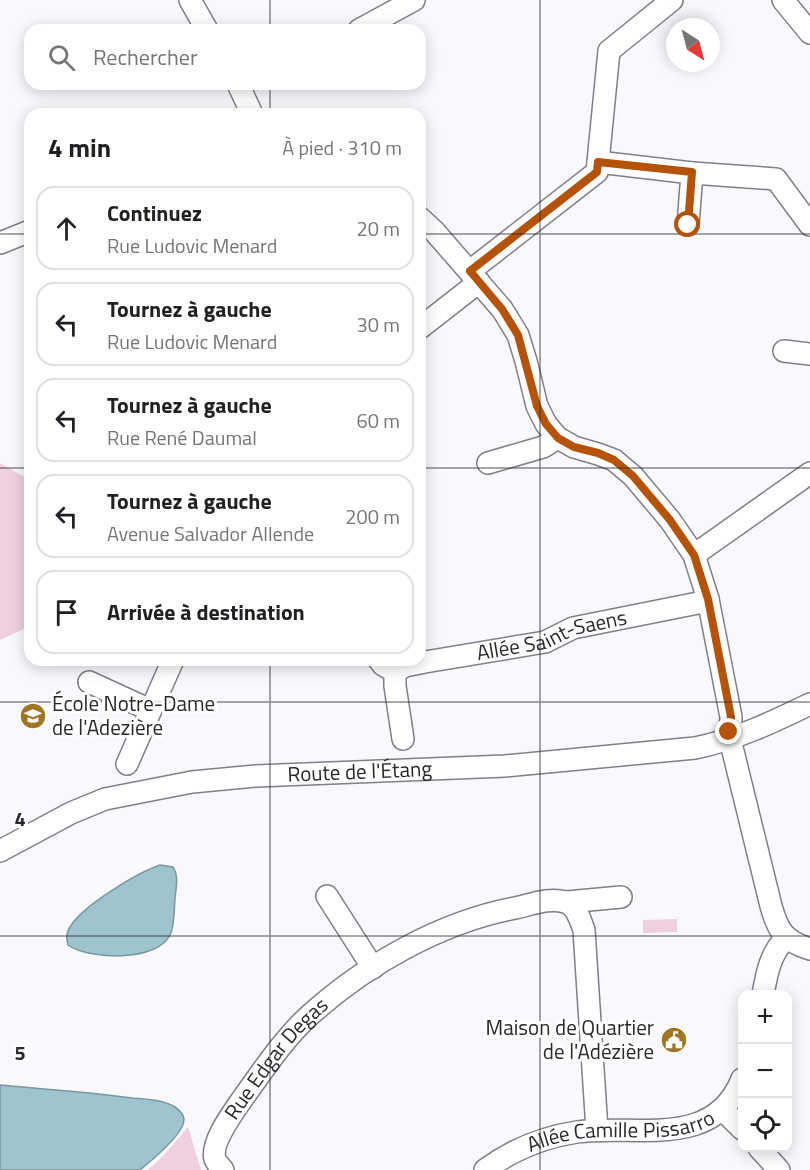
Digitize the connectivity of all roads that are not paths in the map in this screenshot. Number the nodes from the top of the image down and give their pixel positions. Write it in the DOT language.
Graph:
graph roads {
  1 [pos="190,0"];
  2 [pos="414,0"];
  3 [pos="672,0"];
  4 [pos="783,0"];
  5 [pos="204,24"];
  6 [pos="370,24"];
  7 [pos="810,33"];
  8 [pos="243,90"];
  9 [pos="250,108"];
  10 [pos="598,162"];
  11 [pos="692,172"];
  12 [pos="426,224"];
  13 [pos="688,225"];
  14 [pos="810,225"];
  15 [pos="24,233"];
  16 [pos="0,243"];
  17 [pos="474,277"];
  18 [pos="426,322"];
  19 [pos="784,351"];
  20 [pos="810,354"];
  21 [pos="558,438"];
  22 [pos="488,463"];
  23 [pos="810,473"];
  24 [pos="694,555"];
  25 [pos="708,599"];
  26 [pos="426,662"];
  27 [pos="170,666"];
  28 [pos="387,666"];
  29 [pos="405,666"];
  30 [pos="89,682"];
  31 [pos="810,704"];
  32 [pos="150,710"];
  33 [pos="404,739"];
  34 [pos="730,739"];
  35 [pos="128,764"];
  36 [pos="0,851"];
  37 [pos="327,896"];
  38 [pos="621,897"];
  39 [pos="567,902"];
  40 [pos="786,938"];
  41 [pos="810,949"];
  42 [pos="374,968"];
  43 [pos="764,990"];
  44 [pos="738,1090"];
  45 [pos="723,1110"];
  46 [pos="738,1125"];
  47 [pos="597,1130"];
  48 [pos="763,1152"];
  49 [pos="223,1170"];
  50 [pos="485,1170"];
  51 [pos="779,1170"];
  1 -- 5 [label="street"];
  2 -- 6 [label="street"];
  3 -- 10 [label="street"];
  4 -- 7 [label="street"];
  8 -- 9 [label="street"];
  10 -- 11 [label="street"];
  10 -- 17 [label="street"];
  11 -- 13 [label="street"];
  11 -- 14 [label="street"];
  12 -- 17 [label="street"];
  15 -- 16 [label="street"];
  17 -- 18 [label="street"];
  17 -- 21 [label="street"];
  19 -- 20 [label="street"];
  21 -- 22 [label="street"];
  21 -- 24 [label="street"];
  23 -- 24 [label="street"];
  24 -- 25 [label="street"];
  25 -- 26 [label="street, Allée Saint-Saens"];
  25 -- 34 [label="street"];
  27 -- 32 [label="street"];
  28 -- 29 [label="street, Allée Saint-Saens"];
  28 -- 33 [label="street"];
  30 -- 32 [label="street"];
  31 -- 34 [label="street, Route de l'Étang"];
  32 -- 35 [label="street"];
  34 -- 36 [label="street, Route de l'Étang"];
  34 -- 40 [label="street"];
  37 -- 42 [label="street"];
  38 -- 39 [label="street, Rue Edgar Degas"];
  39 -- 42 [label="street, Rue Edgar Degas"];
  39 -- 47 [label="street"];
  40 -- 41 [label="street"];
  40 -- 43 [label="street"];
  42 -- 49 [label="street, Rue Edgar Degas"];
  44 -- 45 [label="street, Allée Camille Pissarro"];
  45 -- 46 [label="street"];
  45 -- 47 [label="street, Allée Camille Pissarro"];
  47 -- 50 [label="street, Allée Camille Pissarro"];
  48 -- 51 [label="street"];
}
